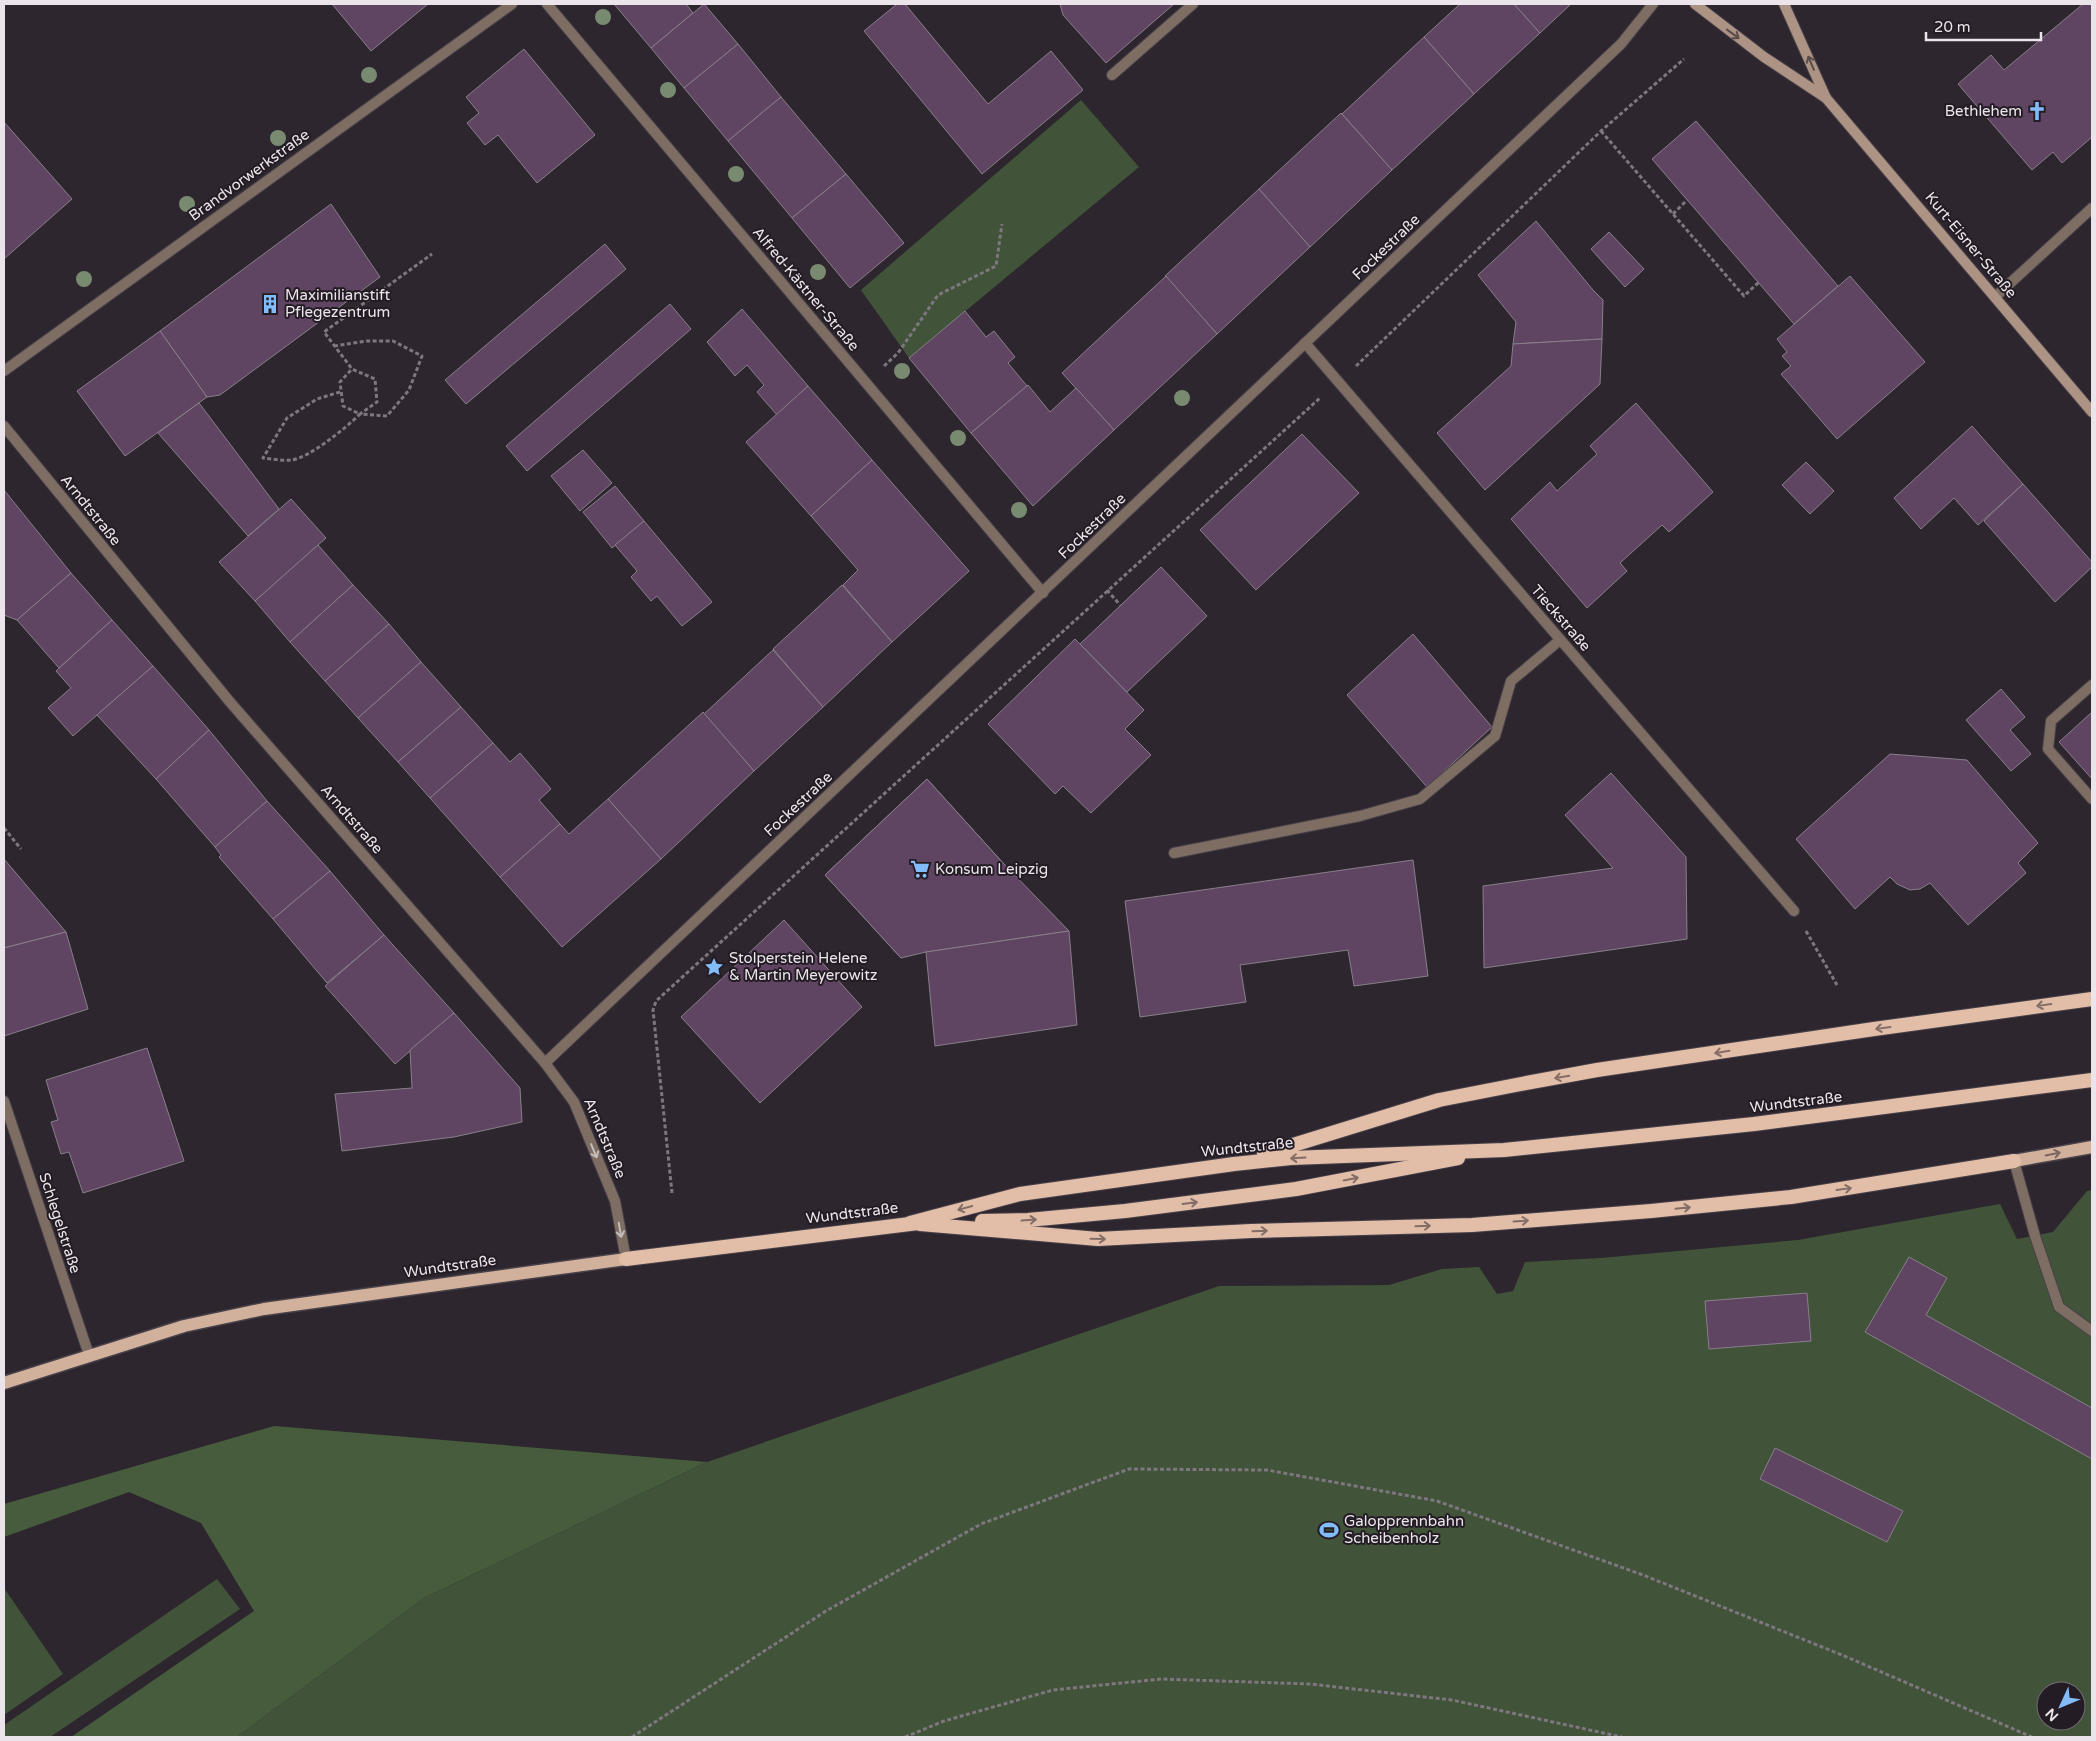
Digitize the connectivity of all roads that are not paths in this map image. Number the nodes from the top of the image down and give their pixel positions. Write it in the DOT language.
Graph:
graph roads {
  1 [pos="512,4"];
  2 [pos="547,4"];
  3 [pos="1193,4"];
  4 [pos="1653,4"];
  5 [pos="1695,4"];
  6 [pos="1784,4"];
  7 [pos="1112,75"];
  8 [pos="1826,98"];
  9 [pos="2092,208"];
  10 [pos="1995,297"];
  11 [pos="1305,344"];
  12 [pos="4,370"];
  13 [pos="2092,412"];
  14 [pos="4,426"];
  15 [pos="1043,593"];
  16 [pos="1560,640"];
  17 [pos="2092,685"];
  18 [pos="2092,799"];
  19 [pos="1174,853"];
  20 [pos="1794,912"];
  21 [pos="2092,999"];
  22 [pos="546,1063"];
  23 [pos="2092,1080"];
  24 [pos="4,1101"];
  25 [pos="2092,1147"];
  26 [pos="1504,1150"];
  27 [pos="2014,1161"];
  28 [pos="1234,1164"];
  29 [pos="910,1223"];
  30 [pos="626,1258"];
  31 [pos="2092,1331"];
  32 [pos="88,1355"];
  33 [pos="4,1383"];
  1 -- 12 [label="street, Brandvorwerkstraße"];
  2 -- 15 [label="street, Alfred-Kästner-Straße"];
  3 -- 7 [label="street"];
  4 -- 11 [label="street, Fockestraße"];
  5 -- 8 [label="main road, Kurt-Eisner-Straße, one-way"];
  8 -- 6 [label="main road, Kurt-Eisner-Straße, one-way"];
  8 -- 10 [label="main road, Kurt-Eisner-Straße"];
  9 -- 10 [label="street"];
  10 -- 13 [label="main road, Kurt-Eisner-Straße"];
  11 -- 15 [label="street, Fockestraße"];
  11 -- 16 [label="street, Tieckstraße"];
  14 -- 22 [label="street, Arndtstraße"];
  15 -- 22 [label="street, Fockestraße"];
  16 -- 19 [label="street"];
  16 -- 20 [label="street, Tieckstraße"];
  17 -- 18 [label="street"];
  21 -- 28 [label="highway, one-way"];
  22 -- 30 [label="street, Arndtstraße, one-way"];
  23 -- 26 [label="highway, Wundtstraße"];
  24 -- 32 [label="street, Schlegelstraße"];
  27 -- 25 [label="main road, one-way"];
  26 -- 28 [label="highway, Wundtstraße, one-way"];
  29 -- 26 [label="highway, Wundtstraße, one-way"];
  29 -- 27 [label="highway, one-way"];
  27 -- 31 [label="street"];
  28 -- 29 [label="highway, Wundtstraße, one-way"];
  29 -- 30 [label="highway, Wundtstraße"];
  30 -- 32 [label="main road, Wundtstraße"];
  32 -- 33 [label="main road, Wundtstraße"];
}
